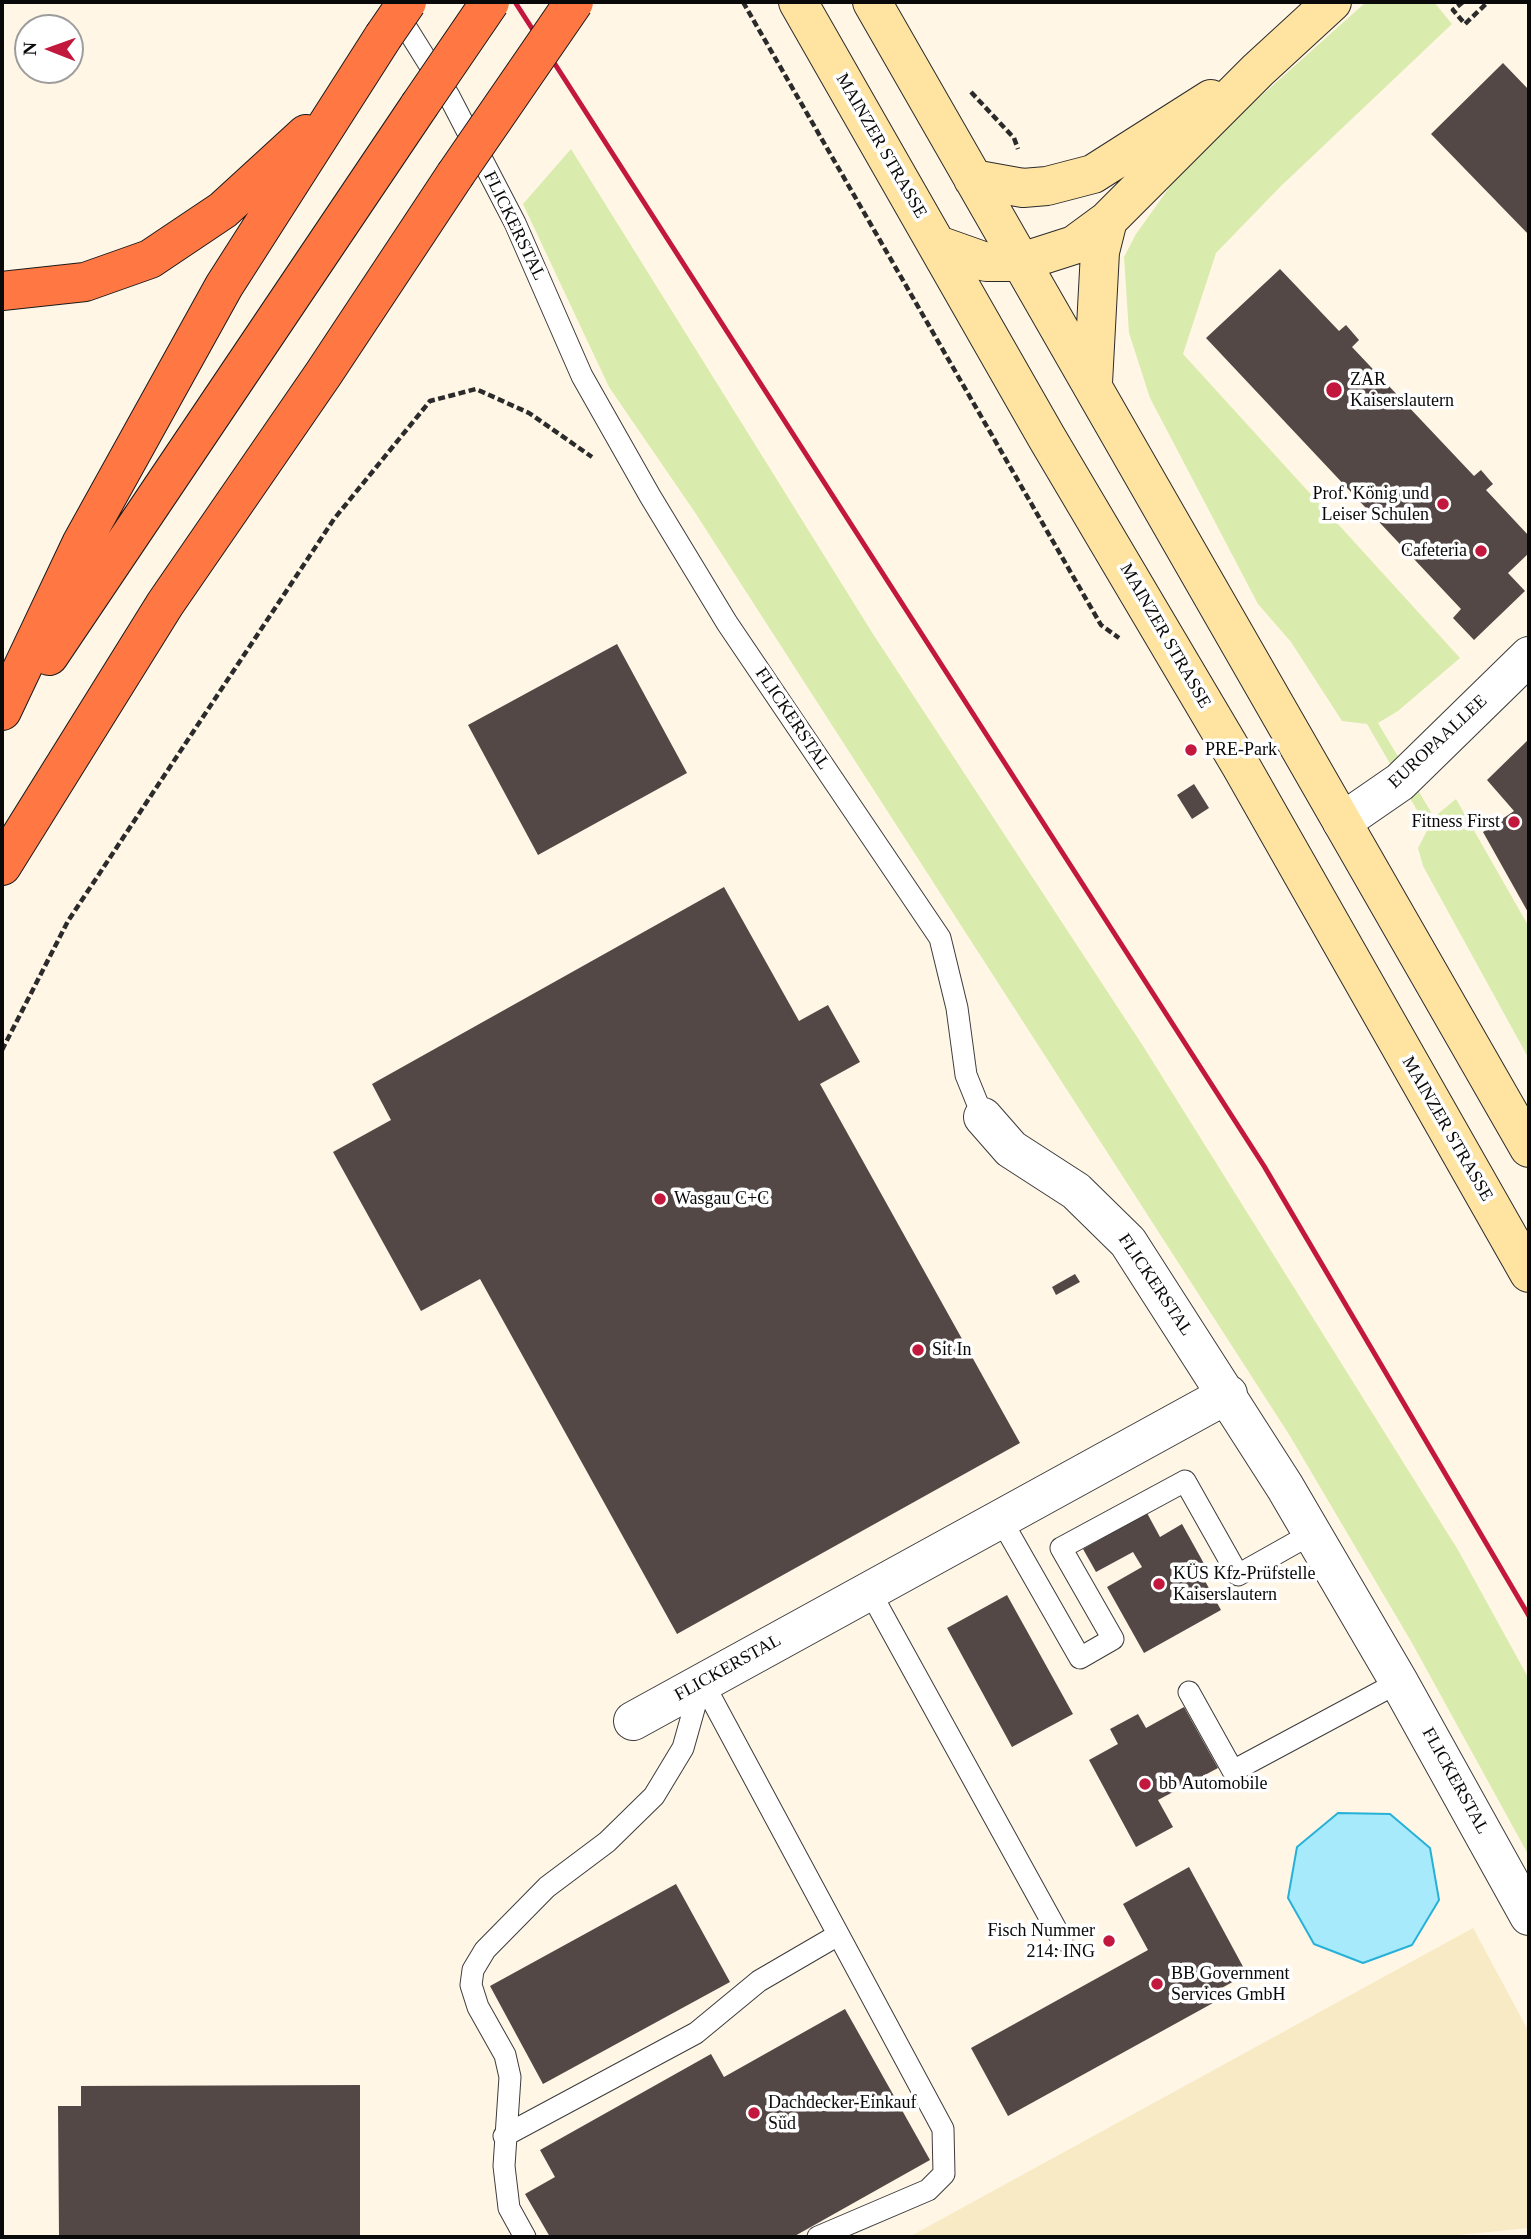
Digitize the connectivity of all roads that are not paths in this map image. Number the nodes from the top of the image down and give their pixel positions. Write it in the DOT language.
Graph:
graph roads {
  1 [pos="407,2"];
  2 [pos="490,2"];
  3 [pos="574,2"];
  4 [pos="798,2"];
  5 [pos="873,2"];
  6 [pos="1332,2"];
  7 [pos="387,19"];
  8 [pos="1258,70"];
  9 [pos="348,94"];
  10 [pos="973,179"];
  11 [pos="1108,220"];
  12 [pos="938,245"];
  13 [pos="1021,262"];
  14 [pos="2,291"];
  15 [pos="1093,383"];
  16 [pos="1529,656"];
  17 [pos="2,711"];
  18 [pos="2,730"];
  19 [pos="1342,822"];
  20 [pos="1290,853"];
  21 [pos="2,866"];
  22 [pos="983,1117"];
  23 [pos="1529,1148"];
  24 [pos="1529,1273"];
  25 [pos="1228,1394"];
  26 [pos="1000,1518"];
  27 [pos="1311,1534"];
  28 [pos="869,1590"];
  29 [pos="702,1681"];
  30 [pos="1399,1682"];
  31 [pos="1189,1692"];
  32 [pos="633,1721"];
  33 [pos="1529,1916"];
  34 [pos="838,1935"];
  35 [pos="1062,1940"];
  36 [pos="504,2136"];
  37 [pos="525,2237"];
  38 [pos="818,2237"];
  1 -- 7 [label="highway, bridge"];
  2 -- 18 [label="highway, bridge"];
  3 -- 21 [label="highway, bridge"];
  4 -- 12 [label="main road, MAINZER STRASSE"];
  5 -- 10 [label="main road"];
  6 -- 8 [label="main road"];
  7 -- 9 [label="highway"];
  7 -- 22 [label="lane, FLICKERSTAL"];
  8 -- 10 [label="main road"];
  8 -- 11 [label="main road"];
  9 -- 14 [label="highway"];
  9 -- 17 [label="highway"];
  10 -- 13 [label="main road"];
  11 -- 13 [label="main road"];
  11 -- 15 [label="main road"];
  12 -- 13 [label="main road"];
  12 -- 20 [label="main road, MAINZER STRASSE"];
  13 -- 15 [label="main road"];
  15 -- 19 [label="main road"];
  16 -- 19 [label="street, EUROPAALLEE"];
  19 -- 20 [label="main road"];
  19 -- 23 [label="main road"];
  20 -- 24 [label="main road, MAINZER STRASSE"];
  22 -- 25 [label="street, FLICKERSTAL"];
  25 -- 26 [label="street, FLICKERSTAL"];
  25 -- 27 [label="street, FLICKERSTAL"];
  26 -- 27 [label="lane"];
  26 -- 28 [label="street, FLICKERSTAL"];
  27 -- 30 [label="street, FLICKERSTAL"];
  28 -- 29 [label="street, FLICKERSTAL"];
  28 -- 35 [label="lane"];
  29 -- 32 [label="street, FLICKERSTAL"];
  29 -- 34 [label="lane"];
  29 -- 36 [label="lane"];
  30 -- 31 [label="lane"];
  30 -- 33 [label="street, FLICKERSTAL"];
  34 -- 36 [label="lane"];
  34 -- 38 [label="lane"];
  36 -- 37 [label="lane"];
}
